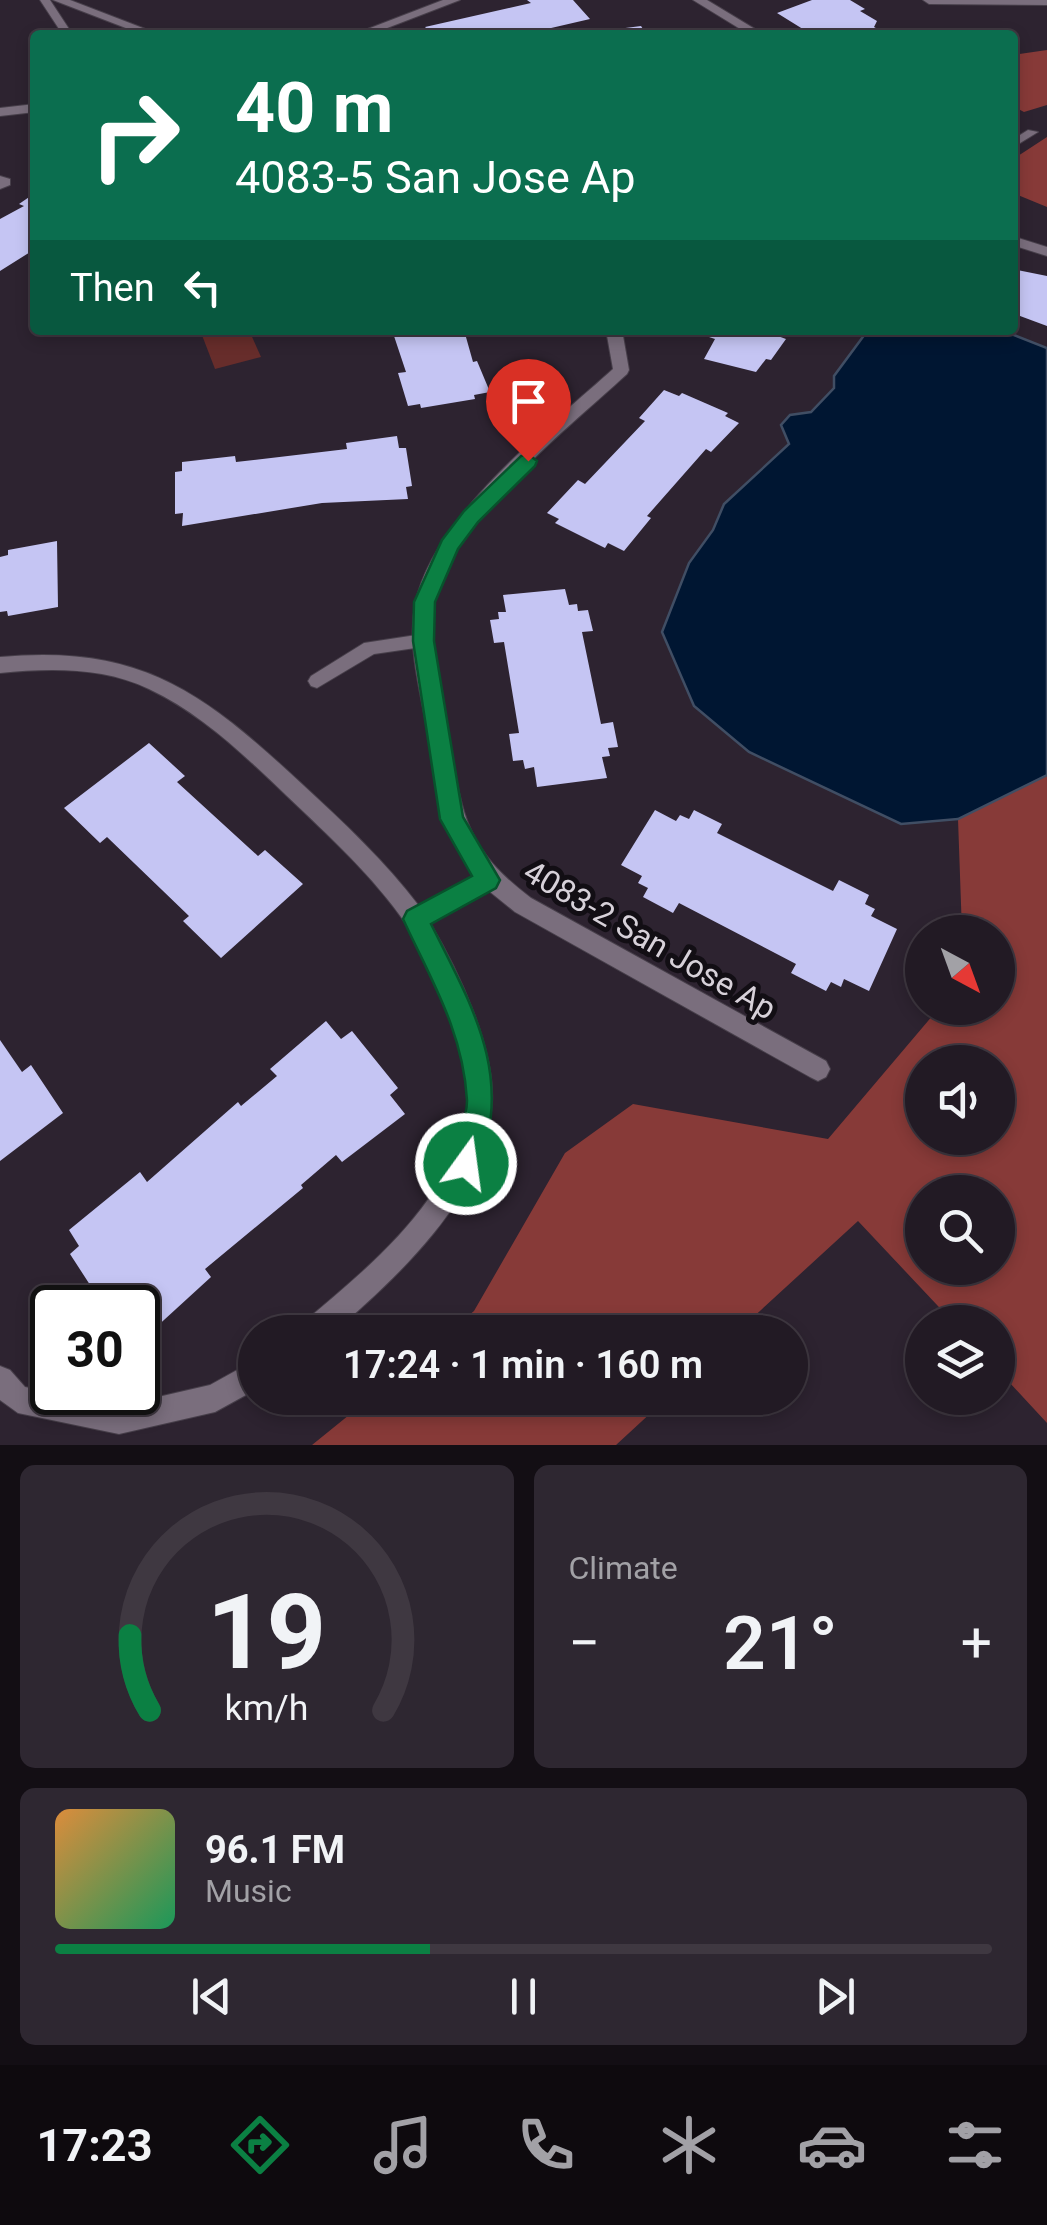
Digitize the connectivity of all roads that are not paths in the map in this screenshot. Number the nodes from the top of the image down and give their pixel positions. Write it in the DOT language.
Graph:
graph roads {
  1 [pos="45,0"];
  2 [pos="59,0"];
  3 [pos="454,0"];
  4 [pos="699,0"];
  5 [pos="928,0"];
  6 [pos="1047,2"];
  7 [pos="65,30"];
  8 [pos="141,30"];
  9 [pos="372,30"];
  10 [pos="750,30"];
  11 [pos="30,109"];
  12 [pos="0,112"];
  13 [pos="1032,132"];
  14 [pos="1018,141"];
  15 [pos="1018,242"];
  16 [pos="1047,252"];
  17 [pos="615,335"];
  18 [pos="424,641"];
  19 [pos="0,665"];
  20 [pos="317,681"];
  21 [pos="488,880"];
  22 [pos="416,919"];
  23 [pos="818,1069"];
  24 [pos="334,1315"];
  25 [pos="0,1380"];
  26 [pos="238,1384"];
  1 -- 7 [label="lane"];
  2 -- 8 [label="street"];
  3 -- 9 [label="street"];
  4 -- 10 [label="street"];
  5 -- 6 [label="street"];
  11 -- 12 [label="street"];
  13 -- 14 [label="lane"];
  15 -- 16 [label="street"];
  17 -- 18 [label="street, 4083-2 San Jose Ap"];
  18 -- 20 [label="lane"];
  18 -- 21 [label="street, 4083-2 San Jose Ap"];
  19 -- 22 [label="street"];
  21 -- 22 [label="street"];
  21 -- 23 [label="street, 4083-2 San Jose Ap"];
  22 -- 24 [label="street"];
  25 -- 26 [label="street"];
}
